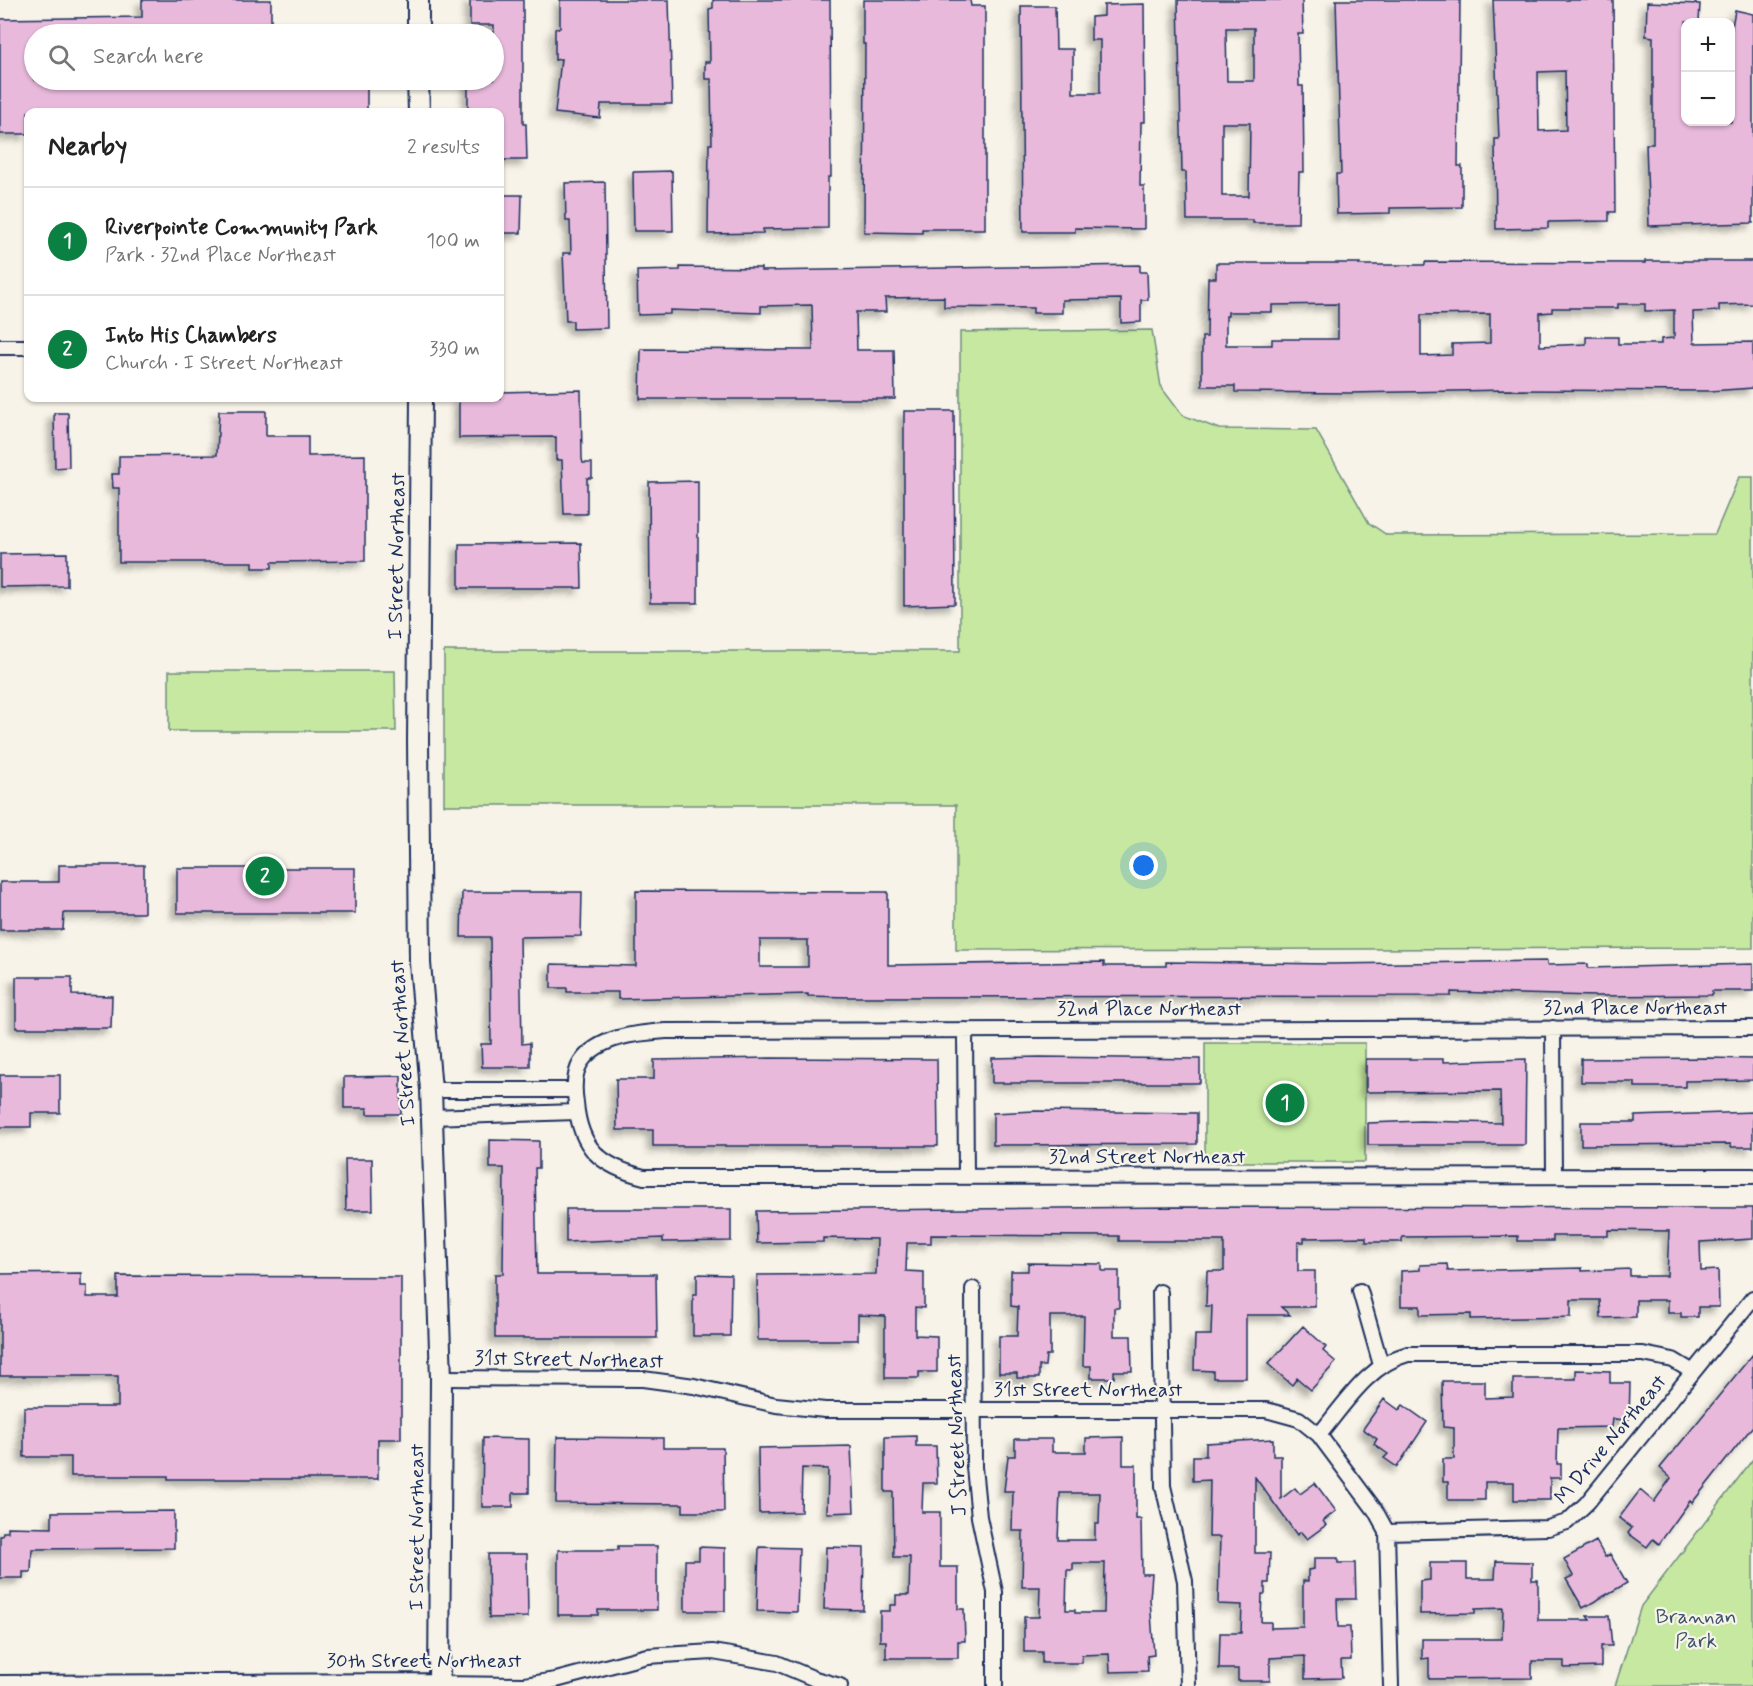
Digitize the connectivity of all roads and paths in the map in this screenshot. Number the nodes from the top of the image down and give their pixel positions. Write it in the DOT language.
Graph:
graph roads {
  1 [pos="417,0"];
  2 [pos="418,24"];
  3 [pos="418,90"];
  4 [pos="418,108"];
  5 [pos="0,347"];
  6 [pos="24,347"];
  7 [pos="421,402"];
  8 [pos="1553,1028"];
  9 [pos="1753,1028"];
  10 [pos="964,1030"];
  11 [pos="431,1090"];
  12 [pos="574,1090"];
  13 [pos="576,1112"];
  14 [pos="432,1117"];
  15 [pos="1554,1176"];
  16 [pos="1753,1176"];
  17 [pos="966,1177"];
  18 [pos="973,1289"];
  19 [pos="1360,1291"];
  20 [pos="1160,1292"];
  21 [pos="1753,1298"];
  22 [pos="1381,1365"];
  23 [pos="1693,1372"];
  24 [pos="441,1378"];
  25 [pos="974,1410"];
  26 [pos="1162,1410"];
  27 [pos="1319,1434"];
  28 [pos="1387,1532"];
  29 [pos="439,1685"];
  30 [pos="0,1686"];
  31 [pos="840,1686"];
  32 [pos="995,1686"];
  33 [pos="1188,1686"];
  34 [pos="1391,1686"];
  1 -- 2 [label="street"];
  3 -- 4 [label="street"];
  5 -- 6 [label="street"];
  7 -- 11 [label="street, I Street Northeast"];
  8 -- 9 [label="street, 32nd Place Northeast"];
  8 -- 10 [label="street, 32nd Place Northeast"];
  8 -- 15 [label="street"];
  10 -- 12 [label="street, 32nd Place Northeast"];
  10 -- 17 [label="street"];
  11 -- 12 [label="street"];
  11 -- 14 [label="street, I Street Northeast"];
  12 -- 13 [label="street, 32nd Street Northeast"];
  13 -- 14 [label="street"];
  13 -- 17 [label="street, 32nd Street Northeast"];
  14 -- 24 [label="street, I Street Northeast"];
  15 -- 16 [label="street, 32nd Street Northeast"];
  15 -- 17 [label="street, 32nd Street Northeast"];
  18 -- 25 [label="street, J Street Northeast"];
  19 -- 22 [label="street"];
  20 -- 26 [label="street"];
  21 -- 23 [label="street, M Drive Northeast"];
  22 -- 23 [label="street"];
  22 -- 27 [label="street"];
  23 -- 28 [label="street, M Drive Northeast"];
  24 -- 25 [label="street, 31st Street Northeast"];
  24 -- 29 [label="street, I Street Northeast"];
  25 -- 26 [label="street, 31st Street Northeast"];
  25 -- 32 [label="street, J Street Northeast"];
  26 -- 27 [label="street, 31st Street Northeast"];
  26 -- 33 [label="street"];
  27 -- 28 [label="street, 31st Street Northeast"];
  28 -- 34 [label="street"];
  29 -- 30 [label="street, 30th Street Northeast"];
  29 -- 31 [label="street, 30th Street Northeast"];
}
